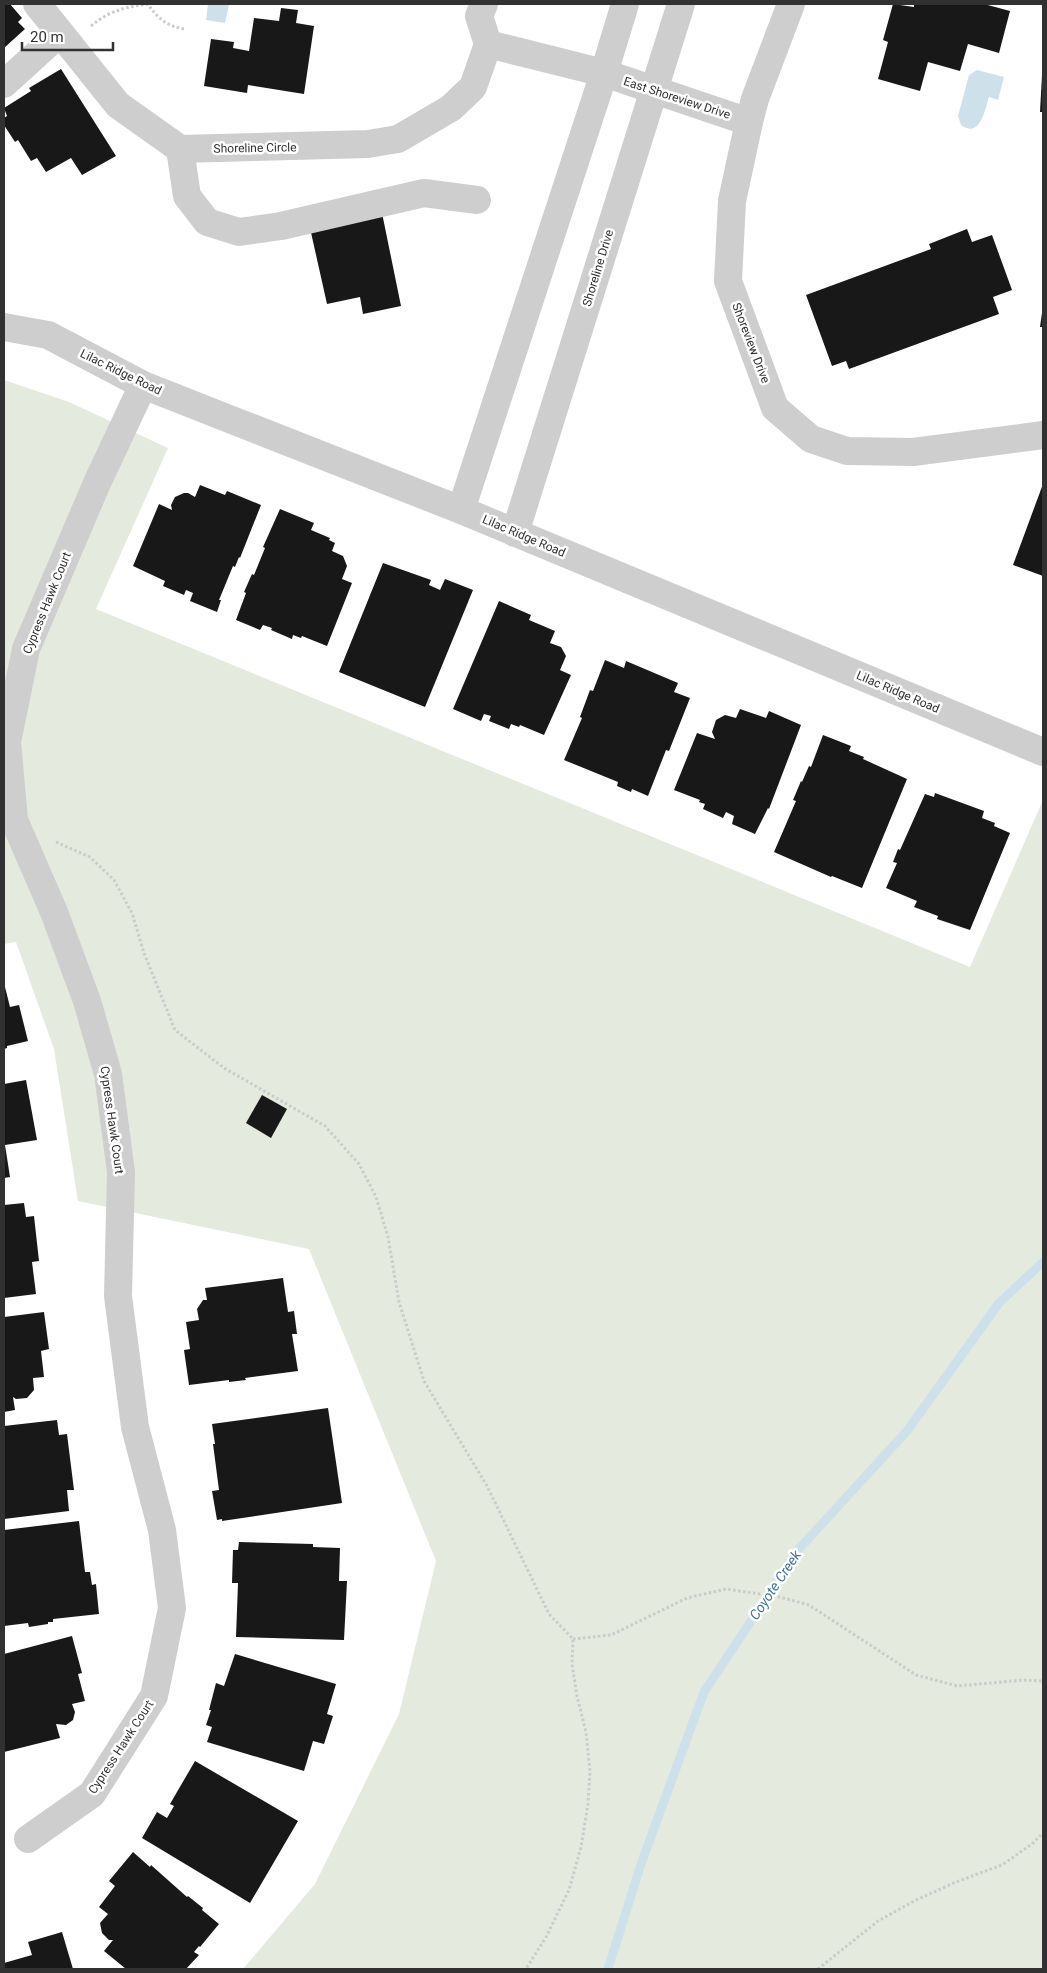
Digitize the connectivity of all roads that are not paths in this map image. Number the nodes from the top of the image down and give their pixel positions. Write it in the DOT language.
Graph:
graph roads {
  1 [pos="37,4"];
  2 [pos="484,4"];
  3 [pos="625,4"];
  4 [pos="681,4"];
  5 [pos="791,4"];
  6 [pos="65,39"];
  7 [pos="488,44"];
  8 [pos="604,74"];
  9 [pos="4,84"];
  10 [pos="654,90"];
  11 [pos="749,122"];
  12 [pos="180,149"];
  13 [pos="477,200"];
  14 [pos="4,327"];
  15 [pos="143,385"];
  16 [pos="1043,435"];
  17 [pos="461,510"];
  18 [pos="515,532"];
  19 [pos="1043,752"];
  20 [pos="28,1839"];
  1 -- 6 [label="street"];
  2 -- 7 [label="street"];
  3 -- 8 [label="street"];
  4 -- 10 [label="street, Shoreline Drive"];
  5 -- 11 [label="street, Shoreview Drive"];
  6 -- 9 [label="street"];
  6 -- 12 [label="street"];
  7 -- 8 [label="street"];
  7 -- 12 [label="street, Shoreline Circle"];
  8 -- 10 [label="street, East Shoreview Drive"];
  8 -- 17 [label="street"];
  10 -- 11 [label="street, East Shoreview Drive"];
  10 -- 18 [label="street, Shoreline Drive"];
  11 -- 16 [label="street, Shoreview Drive"];
  12 -- 13 [label="street"];
  14 -- 15 [label="street, Lilac Ridge Road"];
  15 -- 17 [label="street, Lilac Ridge Road"];
  15 -- 20 [label="street, Cypress Hawk Court"];
  17 -- 18 [label="street, Lilac Ridge Road"];
  18 -- 19 [label="street, Lilac Ridge Road"];
}
